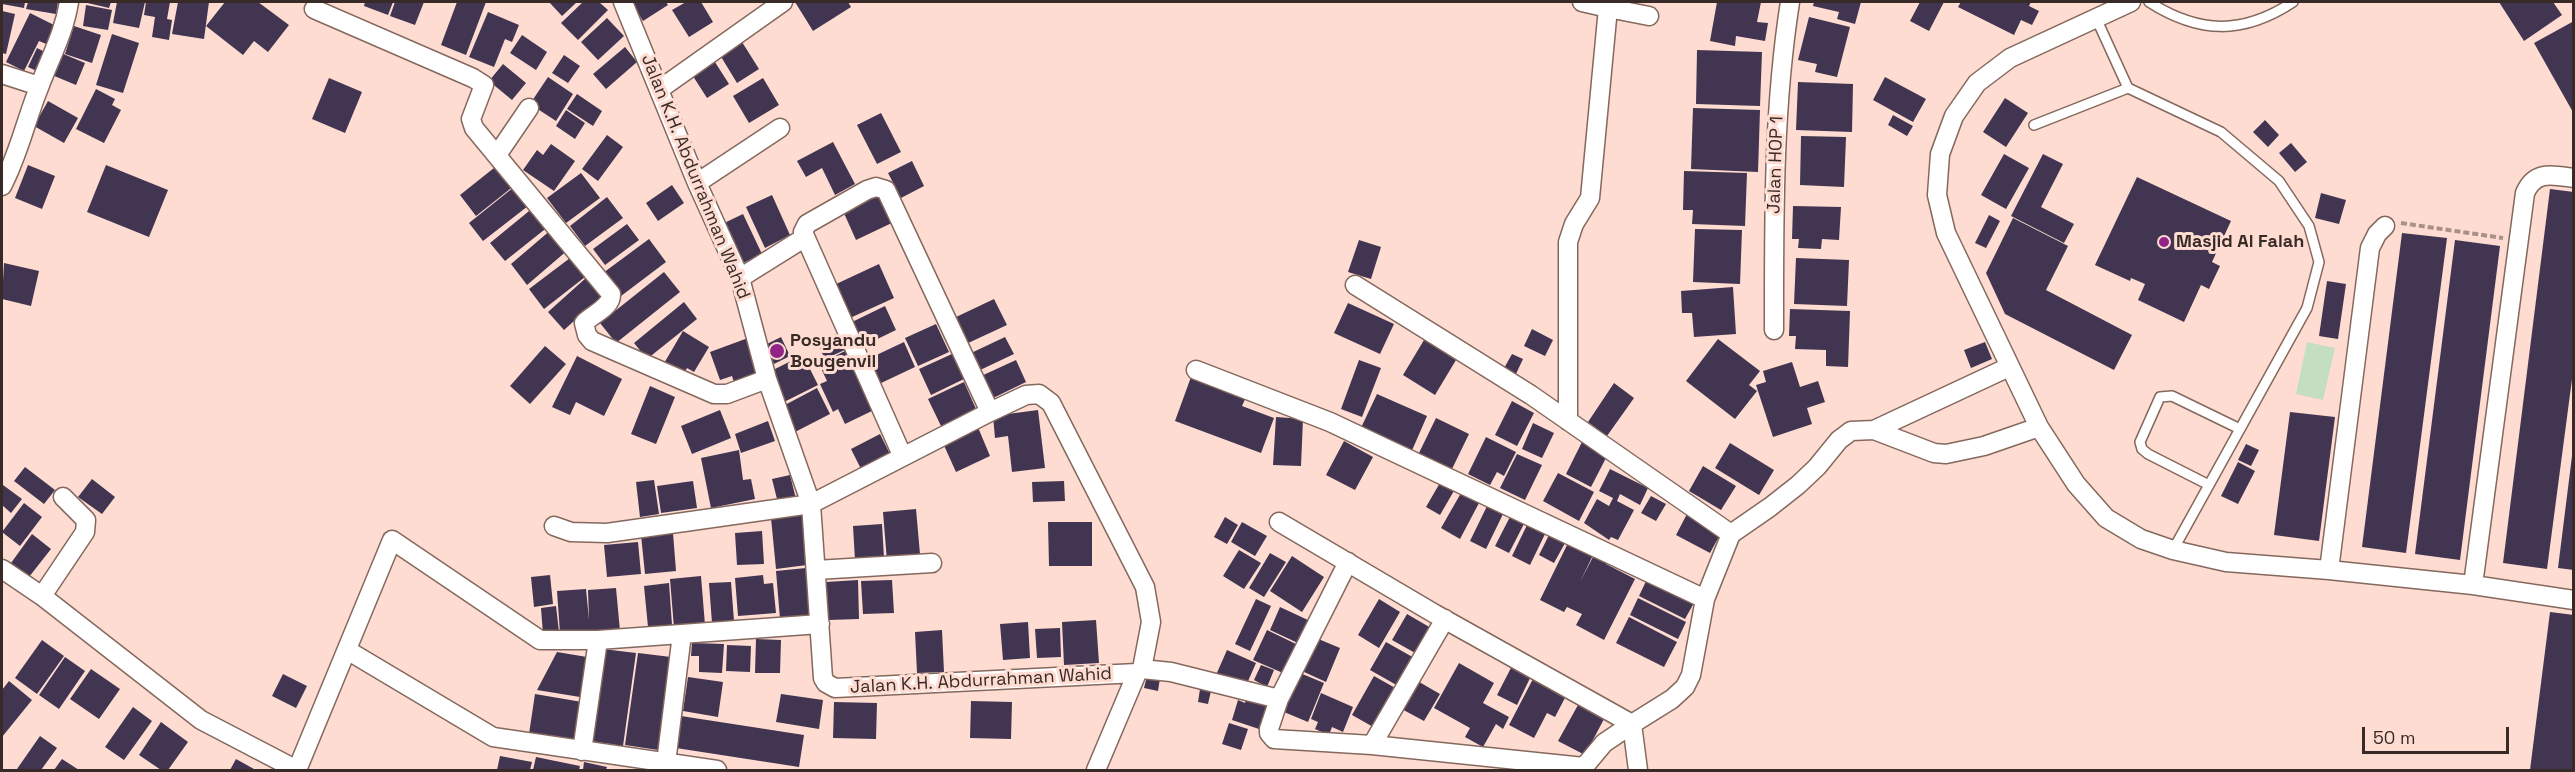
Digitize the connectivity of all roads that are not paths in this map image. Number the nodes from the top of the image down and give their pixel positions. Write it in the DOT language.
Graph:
graph roads {
  1 [pos="69,2"];
  2 [pos="623,2"];
  3 [pos="783,2"];
  4 [pos="1582,2"];
  5 [pos="1790,2"];
  6 [pos="2088,2"];
  7 [pos="2131,2"];
  8 [pos="2149,2"];
  9 [pos="2293,2"];
  10 [pos="311,4"];
  11 [pos="1608,8"];
  12 [pos="1649,16"];
  13 [pos="2096,18"];
  14 [pos="2,74"];
  15 [pos="39,86"];
  16 [pos="2128,88"];
  17 [pos="660,89"];
  18 [pos="529,108"];
  19 [pos="2034,125"];
  20 [pos="780,128"];
  21 [pos="497,155"];
  22 [pos="2574,178"];
  23 [pos="697,183"];
  24 [pos="2,186"];
  25 [pos="2385,226"];
  26 [pos="804,238"];
  27 [pos="740,278"];
  28 [pos="1355,285"];
  29 [pos="1774,330"];
  30 [pos="2009,367"];
  31 [pos="1196,370"];
  32 [pos="767,379"];
  33 [pos="990,412"];
  34 [pos="1568,421"];
  35 [pos="2039,427"];
  36 [pos="2240,429"];
  37 [pos="1875,430"];
  38 [pos="902,455"];
  39 [pos="2209,485"];
  40 [pos="63,497"];
  41 [pos="811,504"];
  42 [pos="1279,522"];
  43 [pos="554,526"];
  44 [pos="1731,534"];
  45 [pos="2173,550"];
  46 [pos="1348,562"];
  47 [pos="932,563"];
  48 [pos="2,569"];
  49 [pos="816,570"];
  50 [pos="2330,570"];
  51 [pos="2473,585"];
  52 [pos="42,596"];
  53 [pos="1705,599"];
  54 [pos="2574,600"];
  55 [pos="1445,619"];
  56 [pos="819,624"];
  57 [pos="682,634"];
  58 [pos="598,640"];
  59 [pos="347,650"];
  60 [pos="1140,671"];
  61 [pos="1279,699"];
  62 [pos="1632,724"];
  63 [pos="1372,745"];
  64 [pos="582,751"];
  65 [pos="666,763"];
  66 [pos="1583,769"];
  67 [pos="297,771"];
  68 [pos="717,771"];
  69 [pos="1096,771"];
  70 [pos="1638,771"];
  1 -- 15 [label="street"];
  2 -- 17 [label="street, Jalan K.H. Abdurrahman Wahid"];
  3 -- 17 [label="street"];
  4 -- 11 [label="street"];
  5 -- 29 [label="street, Jalan HOP 1"];
  6 -- 13 [label="street"];
  7 -- 13 [label="street"];
  8 -- 9 [label="lane"];
  10 -- 21 [label="street"];
  11 -- 12 [label="street"];
  11 -- 34 [label="street"];
  13 -- 16 [label="lane"];
  13 -- 30 [label="street"];
  14 -- 15 [label="street"];
  15 -- 24 [label="street"];
  16 -- 19 [label="lane"];
  16 -- 36 [label="lane"];
  17 -- 23 [label="street, Jalan K.H. Abdurrahman Wahid"];
  18 -- 21 [label="street"];
  20 -- 23 [label="street"];
  21 -- 32 [label="street"];
  22 -- 51 [label="street"];
  23 -- 27 [label="street, Jalan K.H. Abdurrahman Wahid"];
  25 -- 50 [label="street"];
  26 -- 27 [label="street"];
  26 -- 33 [label="street"];
  26 -- 38 [label="street"];
  27 -- 32 [label="street, Jalan K.H. Abdurrahman Wahid"];
  28 -- 34 [label="street"];
  30 -- 35 [label="street"];
  30 -- 37 [label="street"];
  31 -- 53 [label="street"];
  32 -- 41 [label="street, Jalan K.H. Abdurrahman Wahid"];
  33 -- 38 [label="street"];
  33 -- 60 [label="street"];
  34 -- 44 [label="street"];
  35 -- 37 [label="street"];
  35 -- 45 [label="street"];
  36 -- 39 [label="lane"];
  36 -- 39 [label="lane"];
  37 -- 44 [label="street"];
  38 -- 41 [label="street"];
  39 -- 45 [label="lane"];
  40 -- 52 [label="street"];
  41 -- 43 [label="street"];
  41 -- 49 [label="street, Jalan K.H. Abdurrahman Wahid"];
  42 -- 46 [label="street"];
  44 -- 53 [label="street"];
  45 -- 50 [label="street"];
  46 -- 55 [label="street"];
  46 -- 61 [label="street"];
  47 -- 49 [label="street"];
  48 -- 52 [label="street"];
  49 -- 56 [label="street, Jalan K.H. Abdurrahman Wahid"];
  50 -- 51 [label="street"];
  51 -- 54 [label="street"];
  52 -- 67 [label="street"];
  53 -- 62 [label="street"];
  55 -- 62 [label="street"];
  55 -- 63 [label="street"];
  56 -- 57 [label="street"];
  56 -- 60 [label="street, Jalan K.H. Abdurrahman Wahid"];
  57 -- 58 [label="street"];
  57 -- 65 [label="street"];
  58 -- 59 [label="street"];
  58 -- 64 [label="street"];
  59 -- 64 [label="street"];
  59 -- 67 [label="street"];
  60 -- 61 [label="street"];
  60 -- 69 [label="street, Jalan K.H. Abdurrahman Wahid"];
  61 -- 63 [label="street"];
  62 -- 66 [label="street"];
  62 -- 70 [label="street"];
  63 -- 66 [label="street"];
  64 -- 65 [label="street"];
  65 -- 68 [label="street"];
}
